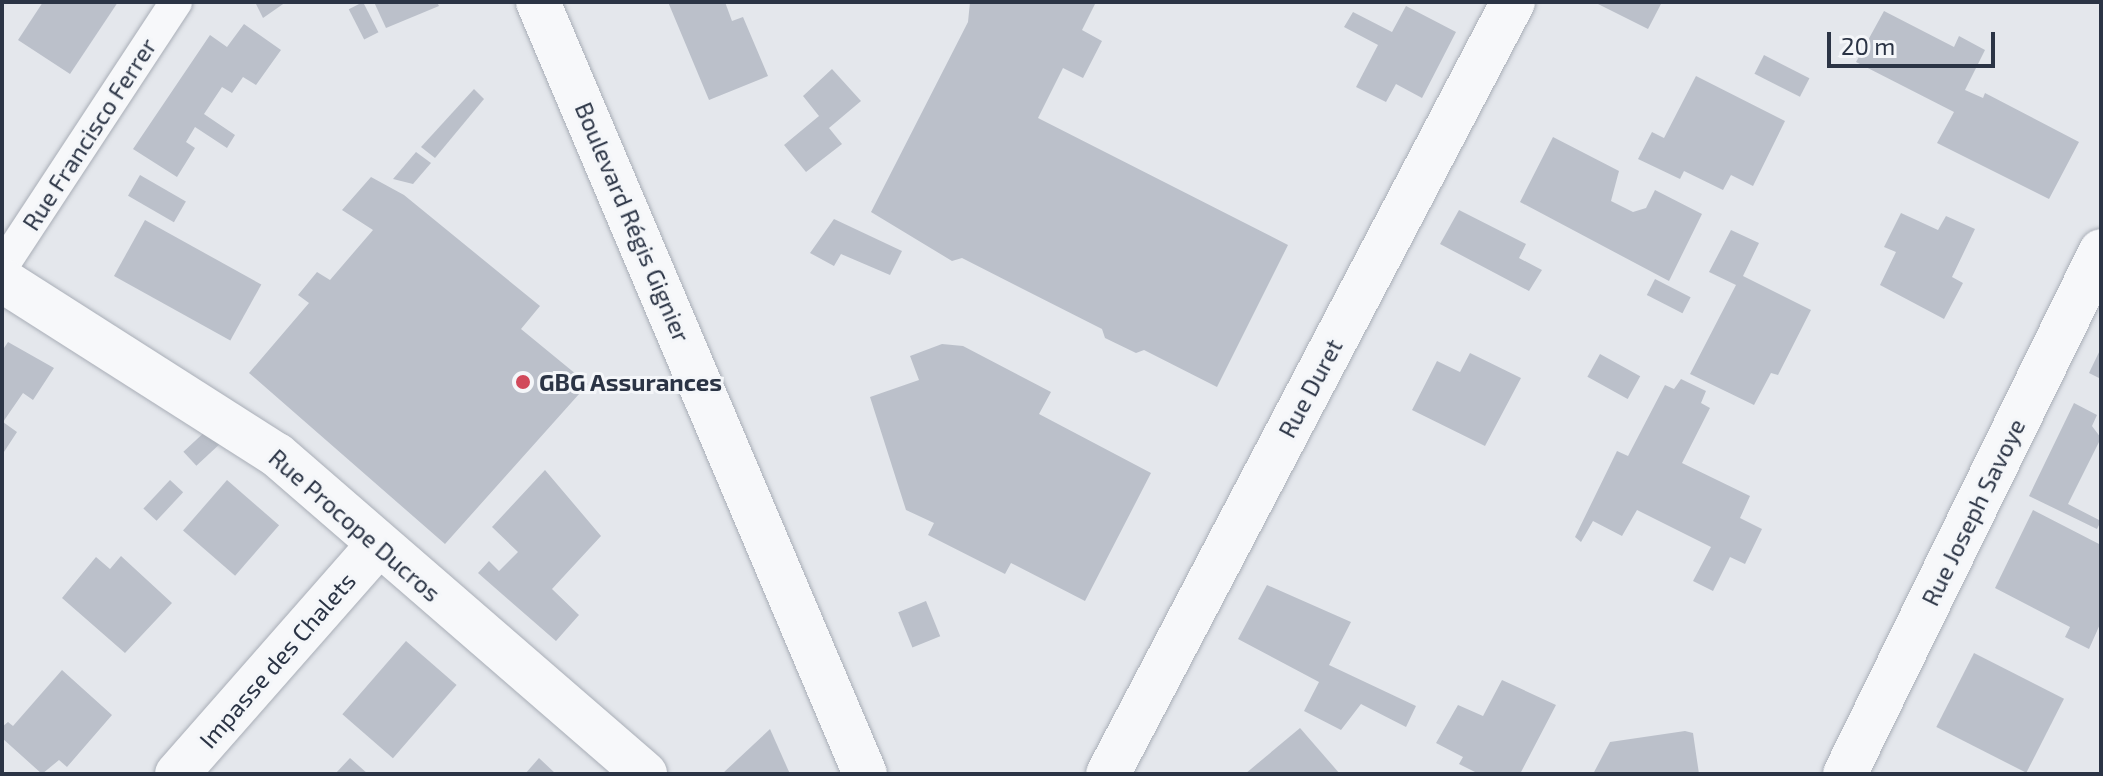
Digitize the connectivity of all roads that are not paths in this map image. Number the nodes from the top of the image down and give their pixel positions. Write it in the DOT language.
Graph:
graph roads {
  1 [pos="176,2"];
  2 [pos="538,2"];
  3 [pos="1513,2"];
  4 [pos="2101,251"];
  5 [pos="2,267"];
  6 [pos="2,280"];
  7 [pos="378,545"];
  8 [pos="842,707"];
  9 [pos="177,774"];
  10 [pos="645,774"];
  11 [pos="865,774"];
  12 [pos="892,774"];
  13 [pos="1108,774"];
  14 [pos="1845,774"];
  1 -- 5 [label="lane, Rue Francisco Ferrer"];
  2 -- 8 [label="street, Boulevard Régis Gignier"];
  3 -- 13 [label="street, Rue Duret"];
  4 -- 14 [label="street, Rue Joseph Savoye"];
  6 -- 7 [label="street, Rue Procope Ducros"];
  7 -- 9 [label="street, Impasse des Chalets"];
  7 -- 10 [label="street, Rue Procope Ducros"];
  8 -- 11 [label="street, Boulevard Régis Gignier"];
  8 -- 12 [label="street, Boulevard Régis Gignier"];
}
